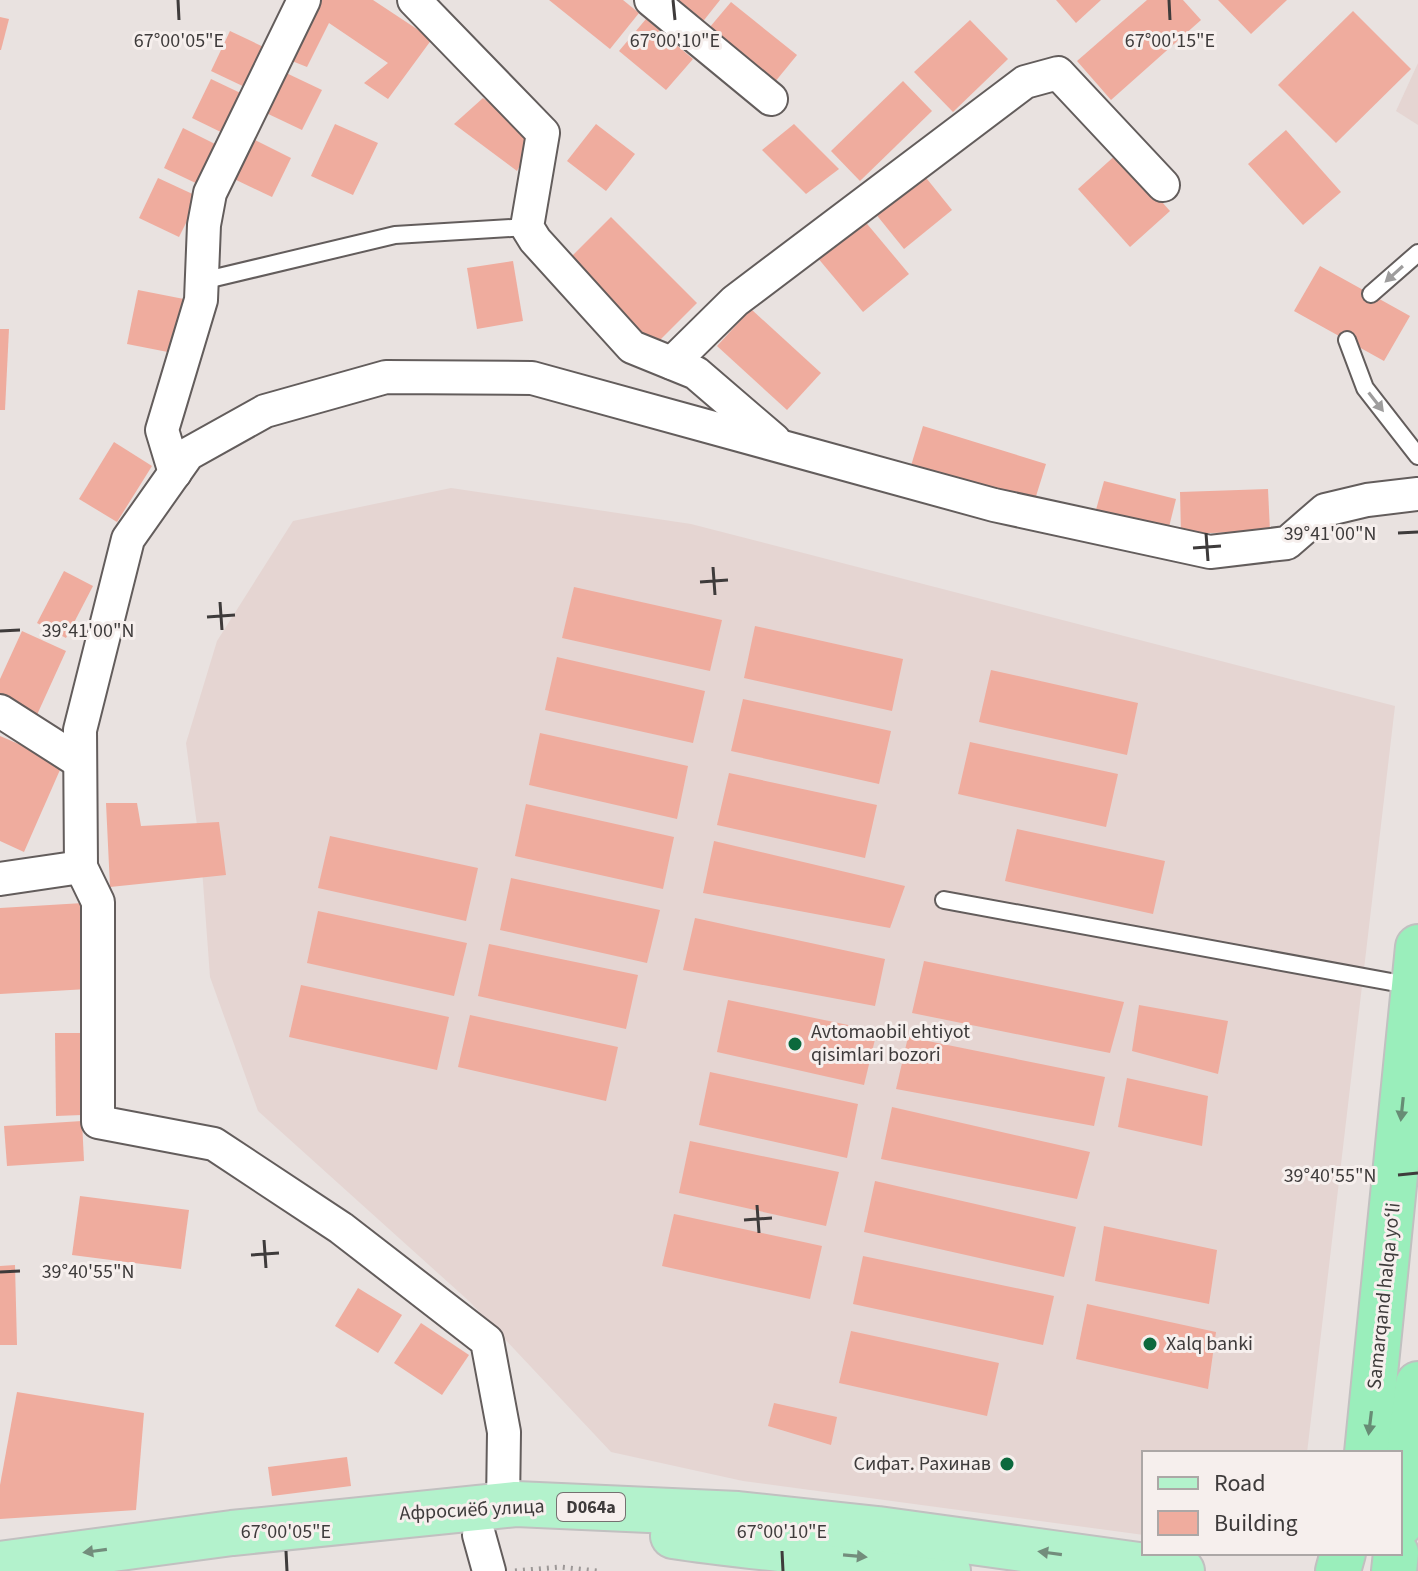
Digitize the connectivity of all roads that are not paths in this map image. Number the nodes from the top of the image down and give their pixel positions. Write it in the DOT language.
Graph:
graph roads {
  1 [pos="304,0"];
  2 [pos="414,0"];
  3 [pos="651,0"];
  4 [pos="771,99"];
  5 [pos="1163,185"];
  6 [pos="527,227"];
  7 [pos="1418,253"];
  8 [pos="202,281"];
  9 [pos="1371,294"];
  10 [pos="1347,340"];
  11 [pos="672,363"];
  12 [pos="782,447"];
  13 [pos="1418,456"];
  14 [pos="175,473"];
  15 [pos="1418,494"];
  16 [pos="0,711"];
  17 [pos="80,762"];
  18 [pos="81,867"];
  19 [pos="0,879"];
  20 [pos="944,900"];
  21 [pos="1416,967"];
  22 [pos="1418,1384"];
  23 [pos="1367,1451"];
  24 [pos="1402,1508"];
  25 [pos="491,1537"];
  26 [pos="0,1564"];
  27 [pos="137,1571"];
  28 [pos="948,1571"];
  29 [pos="1182,1571"];
  1 -- 8 [label="street"];
  2 -- 6 [label="street"];
  3 -- 4 [label="street"];
  5 -- 11 [label="street"];
  6 -- 8 [label="lane"];
  6 -- 11 [label="street"];
  7 -- 9 [label="lane, one-way"];
  8 -- 14 [label="street"];
  10 -- 13 [label="lane, one-way"];
  11 -- 12 [label="street"];
  12 -- 14 [label="street"];
  12 -- 15 [label="street"];
  14 -- 17 [label="street"];
  16 -- 17 [label="street"];
  17 -- 18 [label="street"];
  18 -- 19 [label="street"];
  18 -- 25 [label="street"];
  20 -- 21 [label="lane"];
  21 -- 23 [label="highway, Samarqand halqa yoʻli, one-way"];
  22 -- 24 [label="highway"];
  25 -- 26 [label="main road, Афросиёб улица / D064a, one-way"];
  25 -- 27 [label="main road, Афросиёб улица / D064a"];
  25 -- 28 [label="main road, Афросиёб улица / D064a, one-way"];
  29 -- 25 [label="main road, Афросиёб улица / D064a, one-way"];
}
